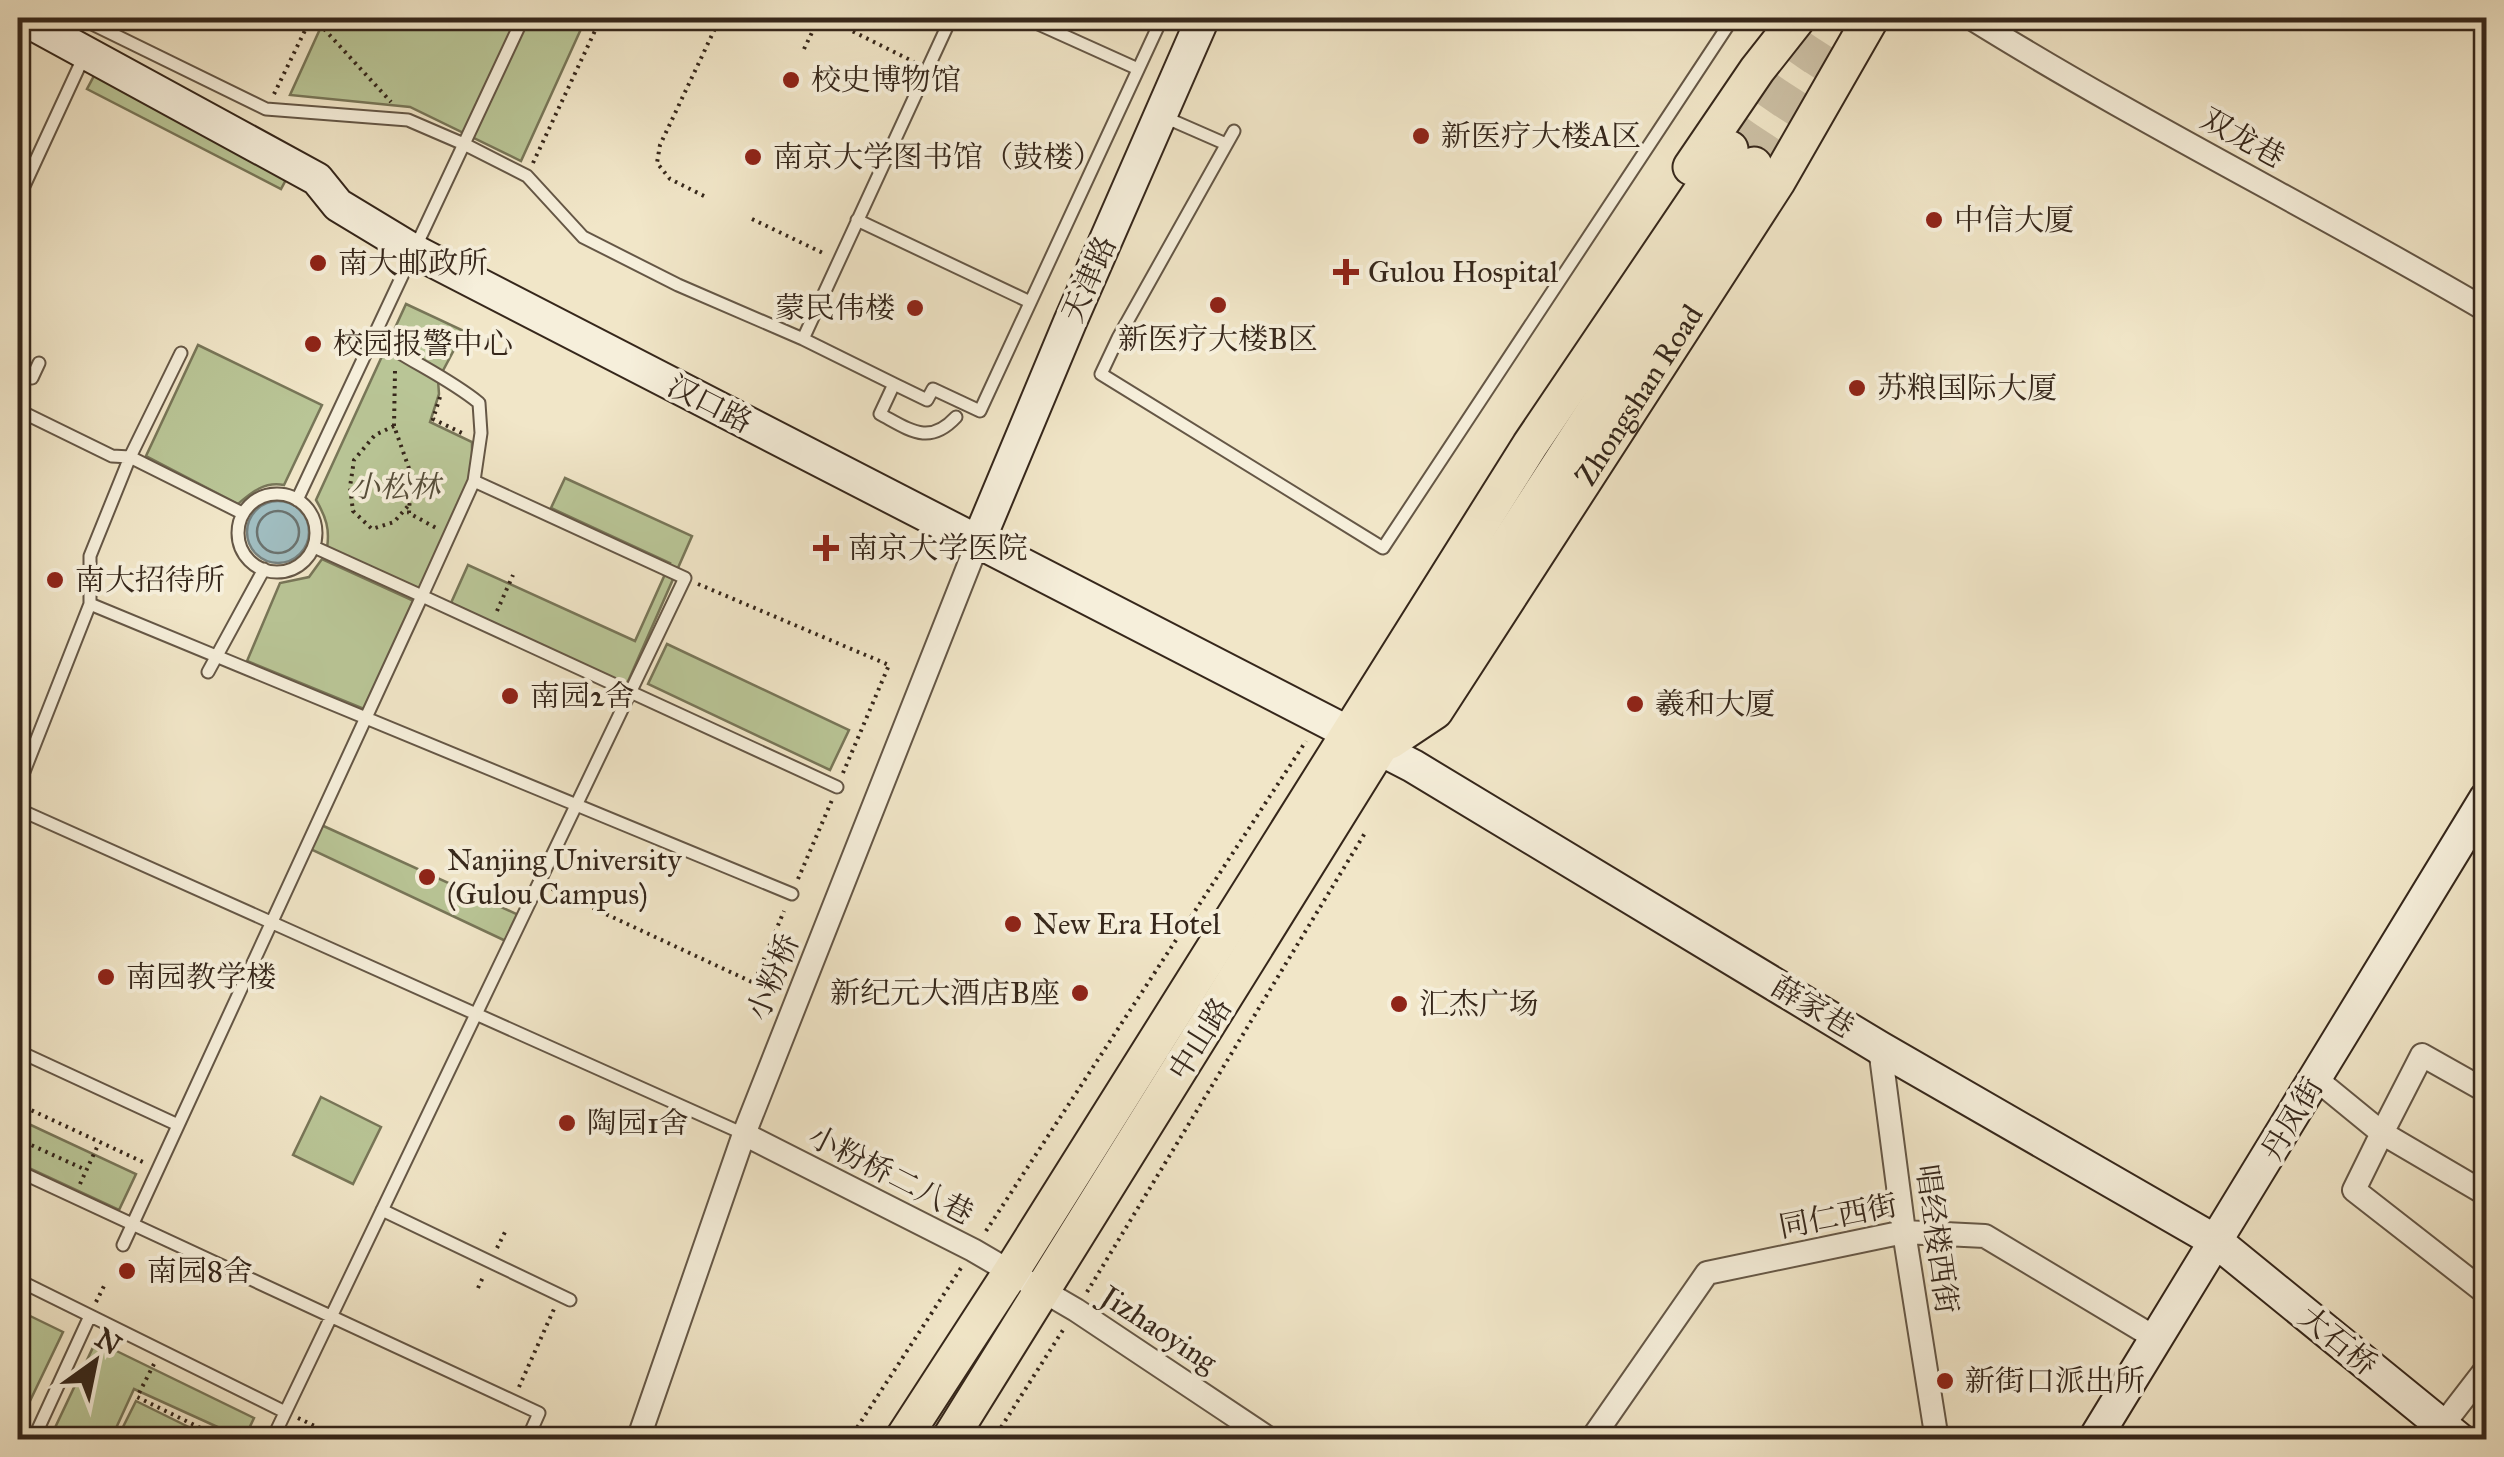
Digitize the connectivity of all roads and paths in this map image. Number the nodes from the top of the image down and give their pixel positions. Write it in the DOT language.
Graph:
graph roads {
  1 [pos="22,18"];
  2 [pos="312,18"];
  3 [pos="523,18"];
  4 [pos="589,18"];
  5 [pos="720,18"];
  6 [pos="822,18"];
  7 [pos="951,18"];
  8 [pos="1025,18"];
  9 [pos="1162,18"];
  10 [pos="1203,18"];
  11 [pos="1732,18"];
  12 [pos="1798,18"];
  13 [pos="1871,18"];
  14 [pos="1971,18"];
  15 [pos="84,20"];
  16 [pos="600,20"];
  17 [pos="616,30"];
  18 [pos="804,49"];
  19 [pos="85,54"];
  20 [pos="927,68"];
  21 [pos="1138,70"];
  22 [pos="266,109"];
  23 [pos="1161,116"];
  24 [pos="408,120"];
  25 [pos="1234,131"];
  26 [pos="1226,144"];
  27 [pos="466,145"];
  28 [pos="526,176"];
  29 [pos="704,196"];
  30 [pos="18,198"];
  31 [pos="752,219"];
  32 [pos="857,220"];
  33 [pos="414,251"];
  34 [pos="839,260"];
  35 [pos="1030,302"];
  36 [pos="2486,310"];
  37 [pos="374,336"];
  38 [pos="803,339"];
  39 [pos="396,352"];
  40 [pos="181,354"];
  41 [pos="39,362"];
  42 [pos="18,371"];
  43 [pos="446,378"];
  44 [pos="894,384"];
  45 [pos="18,410"];
  46 [pos="956,417"];
  47 [pos="394,426"];
  48 [pos="480,442"];
  49 [pos="130,457"];
  50 [pos="474,481"];
  51 [pos="298,500"];
  52 [pos="410,504"];
  53 [pos="242,513"];
  54 [pos="450,534"];
  55 [pos="978,542"];
  56 [pos="314,547"];
  57 [pos="264,569"];
  58 [pos="513,574"];
  59 [pos="685,578"];
  60 [pos="422,596"];
  61 [pos="90,604"];
  62 [pos="490,627"];
  63 [pos="214,657"];
  64 [pos="208,672"];
  65 [pos="630,692"];
  66 [pos="365,718"];
  67 [pos="1312,732"];
  68 [pos="1364,741"];
  69 [pos="1413,766"];
  70 [pos="18,787"];
  71 [pos="837,787"];
  72 [pos="2486,798"];
  73 [pos="576,806"];
  74 [pos="18,809"];
  75 [pos="1365,833"];
  76 [pos="539,883"];
  77 [pos="792,894"];
  78 [pos="272,921"];
  79 [pos="476,1015"];
  80 [pos="1880,1048"];
  81 [pos="18,1051"];
  82 [pos="2316,1079"];
  83 [pos="2486,1091"];
  84 [pos="18,1104"];
  85 [pos="178,1126"];
  86 [pos="2382,1133"];
  87 [pos="744,1134"];
  88 [pos="18,1138"];
  89 [pos="100,1142"];
  90 [pos="158,1169"];
  91 [pos="86,1170"];
  92 [pos="18,1171"];
  93 [pos="77,1190"];
  94 [pos="2486,1194"];
  95 [pos="382,1210"];
  96 [pos="132,1224"];
  97 [pos="1904,1232"];
  98 [pos="2217,1242"];
  99 [pos="122,1246"];
  100 [pos="973,1250"];
  101 [pos="18,1280"];
  102 [pos="1004,1283"];
  103 [pos="1044,1292"];
  104 [pos="2486,1292"];
  105 [pos="565,1298"];
  106 [pos="1076,1310"];
  107 [pos="90,1316"];
  108 [pos="332,1316"];
  109 [pos="2157,1339"];
  110 [pos="160,1350"];
  111 [pos="2486,1369"];
  112 [pos="513,1401"];
  113 [pos="286,1412"];
  114 [pos="2451,1432"];
  115 [pos="952,1434"];
  116 [pos="33,1440"];
  117 [pos="225,1440"];
  118 [pos="272,1440"];
  119 [pos="344,1440"];
  120 [pos="527,1440"];
  121 [pos="638,1440"];
  122 [pos="849,1440"];
  123 [pos="902,1440"];
  124 [pos="993,1440"];
  125 [pos="1271,1440"];
  126 [pos="1591,1440"];
  127 [pos="1937,1440"];
  128 [pos="2094,1440"];
  1 -- 19 [label="street, 汉口路"];
  2 -- 22 [label="path"];
  2 -- 24 [label="path"];
  3 -- 27 [label="lane"];
  4 -- 16 [label="path"];
  5 -- 29 [label="path"];
  6 -- 18 [label="path"];
  6 -- 20 [label="path"];
  7 -- 20 [label="lane"];
  8 -- 21 [label="lane"];
  9 -- 21 [label="lane"];
  10 -- 23 [label="street, 天津路"];
  11 -- 26 [label="lane"];
  12 -- 68 [label="main road"];
  13 -- 68 [label="lane"];
  14 -- 36 [label="street, 双龙巷"];
  15 -- 22 [label="lane"];
  16 -- 17 [label="path"];
  16 -- 28 [label="path"];
  19 -- 30 [label="lane"];
  19 -- 33 [label="street, 汉口路"];
  20 -- 32 [label="lane"];
  21 -- 35 [label="lane"];
  22 -- 24 [label="lane"];
  23 -- 26 [label="lane"];
  23 -- 55 [label="street, 天津路"];
  24 -- 27 [label="lane"];
  25 -- 26 [label="lane"];
  27 -- 28 [label="lane"];
  27 -- 33 [label="lane"];
  28 -- 38 [label="lane"];
  31 -- 34 [label="path"];
  32 -- 34 [label="lane"];
  32 -- 35 [label="lane"];
  33 -- 37 [label="lane"];
  33 -- 55 [label="street, 汉口路"];
  34 -- 38 [label="lane"];
  35 -- 44 [label="lane"];
  37 -- 39 [label="lane"];
  37 -- 51 [label="lane"];
  38 -- 44 [label="lane"];
  39 -- 43 [label="lane"];
  39 -- 47 [label="path"];
  40 -- 49 [label="lane"];
  41 -- 42 [label="lane"];
  43 -- 48 [label="lane"];
  43 -- 48 [label="path"];
  44 -- 46 [label="lane"];
  45 -- 49 [label="lane"];
  47 -- 52 [label="path"];
  47 -- 52 [label="path"];
  48 -- 50 [label="lane"];
  49 -- 53 [label="lane"];
  49 -- 61 [label="lane"];
  50 -- 54 [label="lane"];
  50 -- 59 [label="lane"];
  51 -- 53 [label="lane"];
  51 -- 56 [label="lane"];
  52 -- 54 [label="path"];
  53 -- 57 [label="lane"];
  54 -- 60 [label="lane"];
  55 -- 68 [label="street, 汉口路"];
  55 -- 87 [label="street, 小粉桥"];
  56 -- 57 [label="lane"];
  56 -- 60 [label="lane"];
  57 -- 63 [label="lane"];
  58 -- 62 [label="path"];
  59 -- 65 [label="lane"];
  59 -- 71 [label="path"];
  60 -- 62 [label="lane"];
  60 -- 66 [label="lane"];
  61 -- 63 [label="lane"];
  61 -- 70 [label="lane"];
  62 -- 65 [label="lane"];
  63 -- 64 [label="lane"];
  63 -- 66 [label="lane"];
  65 -- 71 [label="lane"];
  65 -- 73 [label="lane"];
  66 -- 73 [label="lane"];
  66 -- 78 [label="lane"];
  67 -- 100 [label="path"];
  68 -- 68 [label="main road"];
  68 -- 69 [label="street, 汉口路"];
  68 -- 102 [label="main road"];
  68 -- 103 [label="lane"];
  69 -- 80 [label="street, 薛家巷"];
  71 -- 77 [label="path"];
  72 -- 82 [label="street, 丹凤街"];
  73 -- 76 [label="lane"];
  73 -- 77 [label="lane"];
  74 -- 78 [label="lane"];
  75 -- 106 [label="path"];
  76 -- 77 [label="path"];
  76 -- 79 [label="lane"];
  78 -- 79 [label="lane"];
  78 -- 85 [label="lane"];
  79 -- 87 [label="lane"];
  79 -- 95 [label="lane"];
  80 -- 97 [label="street, 唱经楼西街"];
  80 -- 98 [label="street, 薛家巷"];
  81 -- 85 [label="lane"];
  82 -- 86 [label="street"];
  82 -- 98 [label="street, 丹凤街"];
  83 -- 86 [label="street"];
  84 -- 89 [label="path"];
  85 -- 90 [label="lane"];
  86 -- 94 [label="street"];
  86 -- 104 [label="street"];
  87 -- 100 [label="street, 小粉桥二八巷"];
  87 -- 121 [label="street, 小粉桥"];
  88 -- 91 [label="path"];
  89 -- 90 [label="path"];
  89 -- 91 [label="path"];
  90 -- 96 [label="lane"];
  91 -- 93 [label="path"];
  92 -- 96 [label="lane"];
  95 -- 105 [label="lane"];
  95 -- 108 [label="lane"];
  96 -- 99 [label="lane"];
  96 -- 108 [label="lane"];
  97 -- 109 [label="street, 同仁西街"];
  97 -- 126 [label="street, 同仁西街"];
  97 -- 127 [label="street, 唱经楼西街"];
  98 -- 109 [label="street, 丹凤街"];
  98 -- 114 [label="street, 大石桥"];
  100 -- 102 [label="street, 小粉桥二八巷"];
  100 -- 122 [label="path"];
  101 -- 107 [label="lane"];
  102 -- 103 [label="street, Jizhaoying"];
  102 -- 123 [label="main road"];
  103 -- 106 [label="street, Jizhaoying"];
  103 -- 115 [label="main road"];
  105 -- 112 [label="path"];
  106 -- 124 [label="path"];
  106 -- 125 [label="street, Jizhaoying"];
  107 -- 110 [label="lane"];
  107 -- 116 [label="lane"];
  108 -- 112 [label="lane"];
  108 -- 113 [label="lane"];
  109 -- 128 [label="street, 丹凤街"];
  110 -- 113 [label="lane"];
  110 -- 117 [label="path"];
  111 -- 114 [label="street"];
  112 -- 120 [label="lane"];
  113 -- 118 [label="lane"];
  113 -- 119 [label="path"];
}
